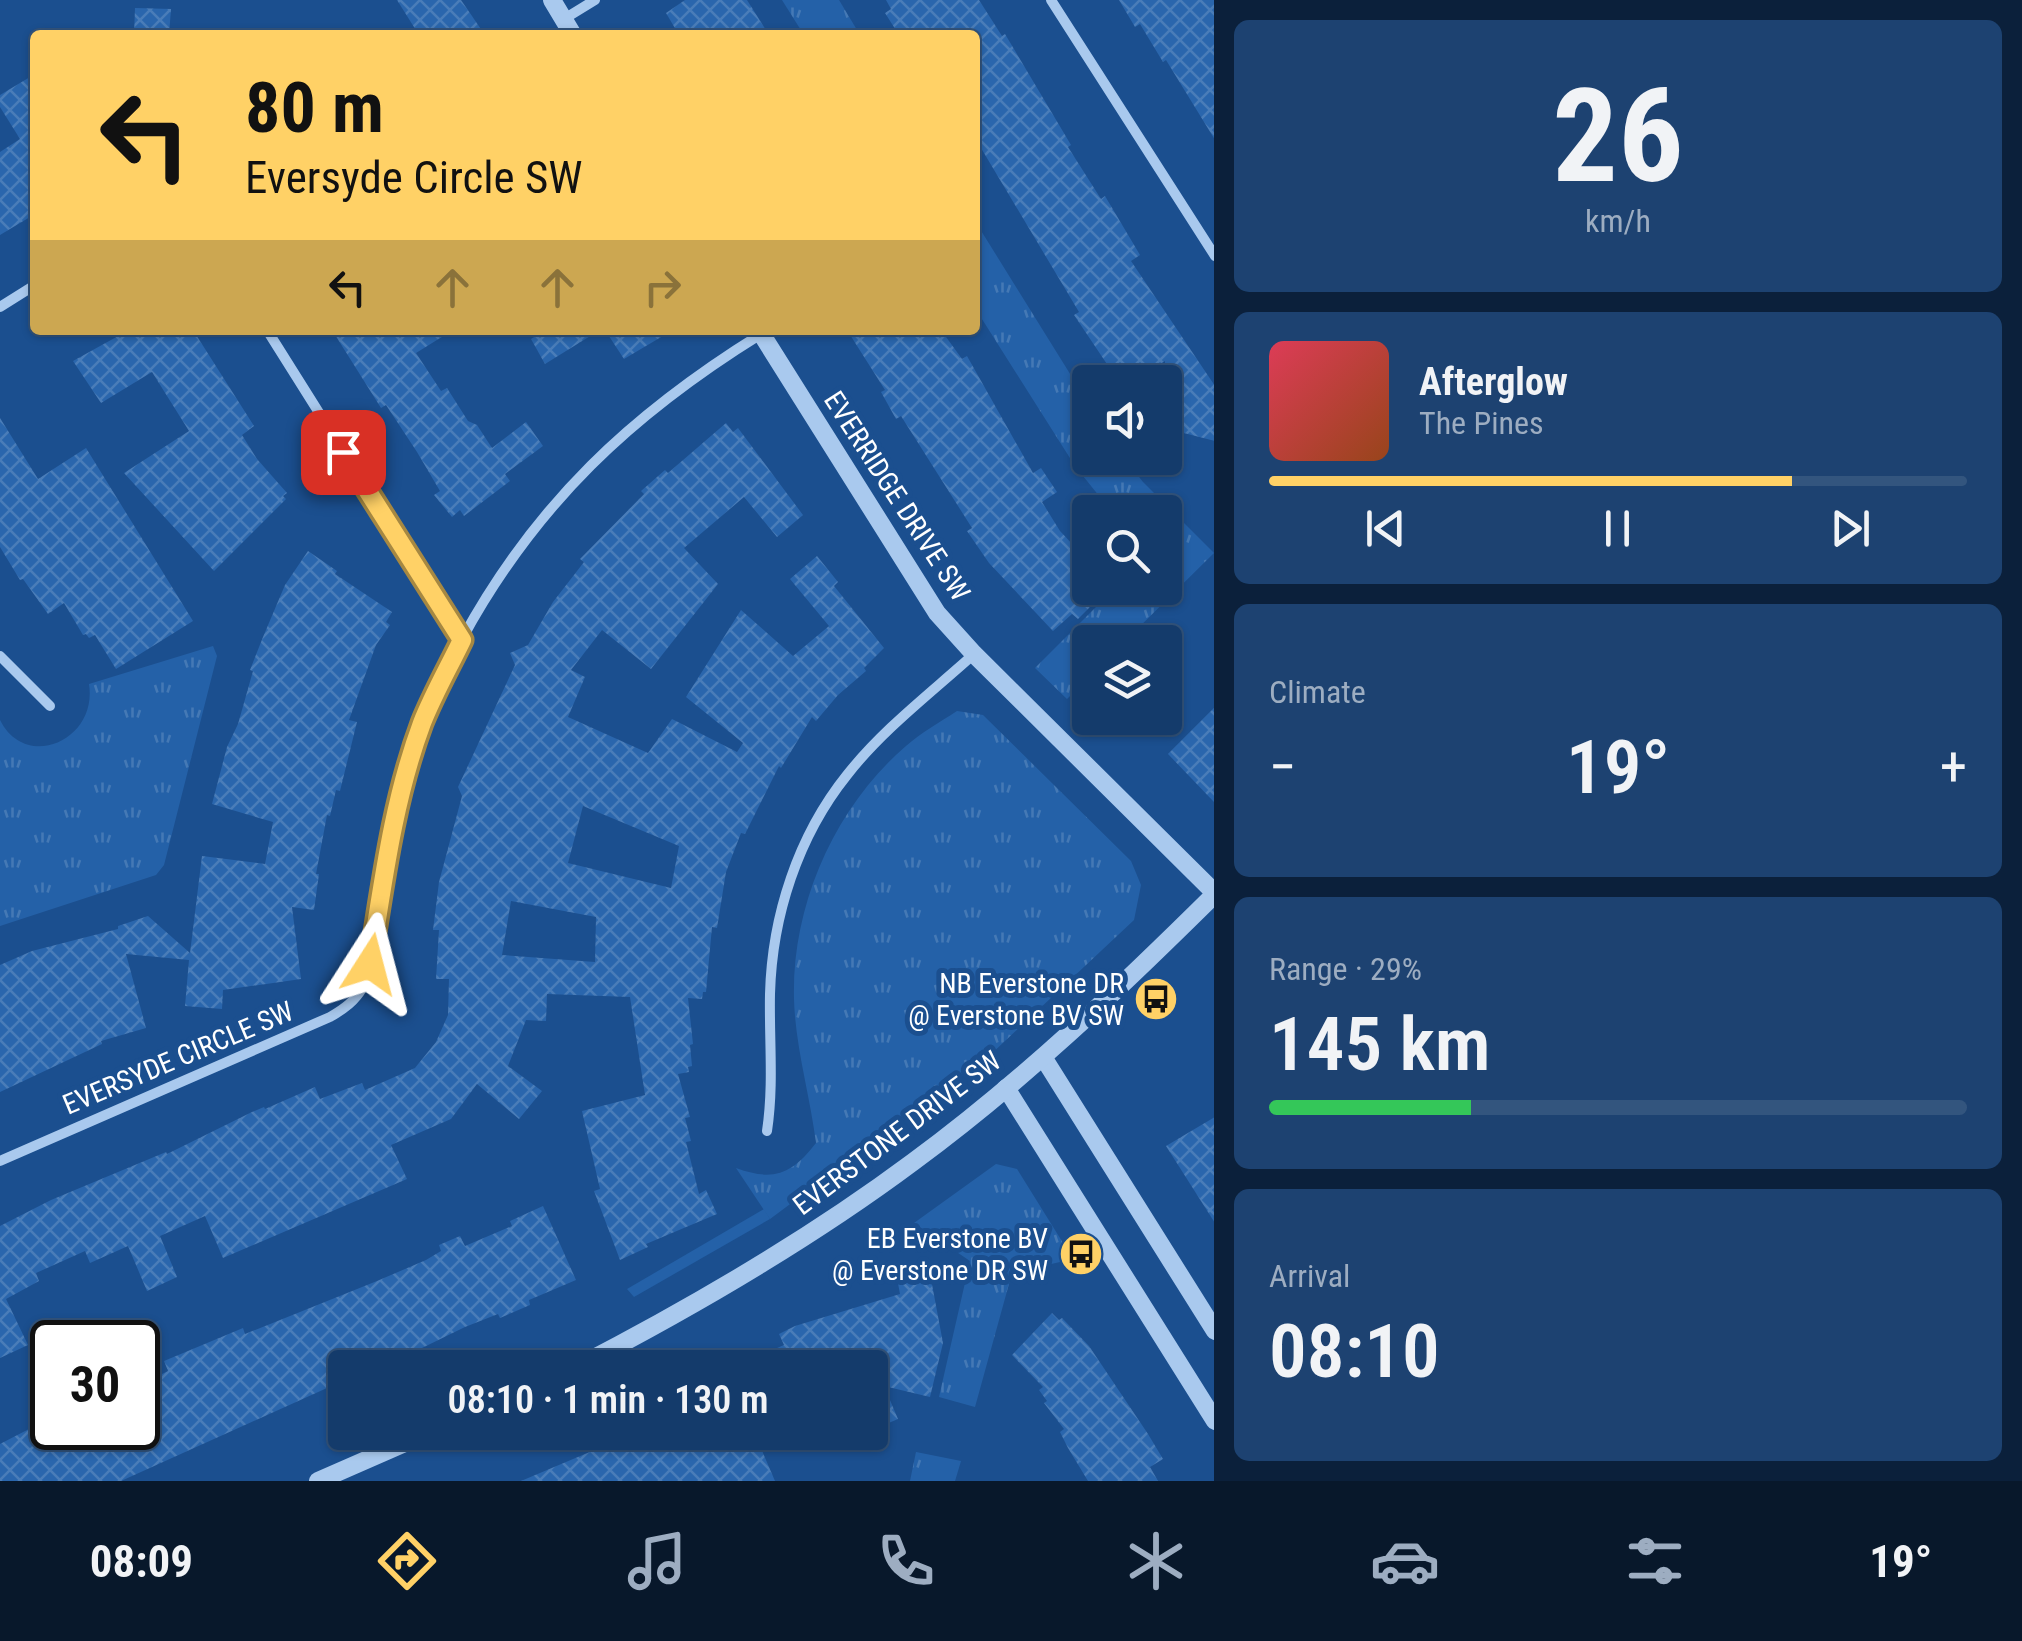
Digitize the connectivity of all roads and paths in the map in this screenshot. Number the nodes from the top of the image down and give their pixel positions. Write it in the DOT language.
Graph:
graph roads {
  1 [pos="552,0"];
  2 [pos="595,0"];
  3 [pos="1051,0"];
  4 [pos="569,27"];
  5 [pos="1214,256"];
  6 [pos="30,288"];
  7 [pos="0,307"];
  8 [pos="270,335"];
  9 [pos="756,335"];
  10 [pos="762,335"];
  11 [pos="462,640"];
  12 [pos="974,654"];
  13 [pos="0,656"];
  14 [pos="50,706"];
  15 [pos="1214,894"];
  16 [pos="1043,1057"];
  17 [pos="1006,1088"];
  18 [pos="768,1131"];
  19 [pos="0,1160"];
  20 [pos="1214,1331"];
  21 [pos="609,1350"];
  22 [pos="1214,1420"];
  23 [pos="389,1450"];
  24 [pos="318,1481"];
  1 -- 4 [label="street"];
  2 -- 4 [label="street"];
  3 -- 5 [label="street"];
  6 -- 7 [label="street"];
  8 -- 11 [label="street"];
  9 -- 11 [label="street, EVERSYDE CIRCLE SW"];
  10 -- 12 [label="street, EVERRIDGE DRIVE SW"];
  11 -- 19 [label="street, EVERSYDE CIRCLE SW"];
  12 -- 15 [label="street, EVERRIDGE DRIVE SW"];
  12 -- 18 [label="street"];
  13 -- 14 [label="street"];
  15 -- 16 [label="street, EVERSTONE DRIVE SW"];
  16 -- 17 [label="street, EVERSTONE DRIVE SW"];
  16 -- 20 [label="street"];
  17 -- 21 [label="street, EVERSTONE DRIVE SW"];
  17 -- 22 [label="street"];
  23 -- 24 [label="street"];
}
